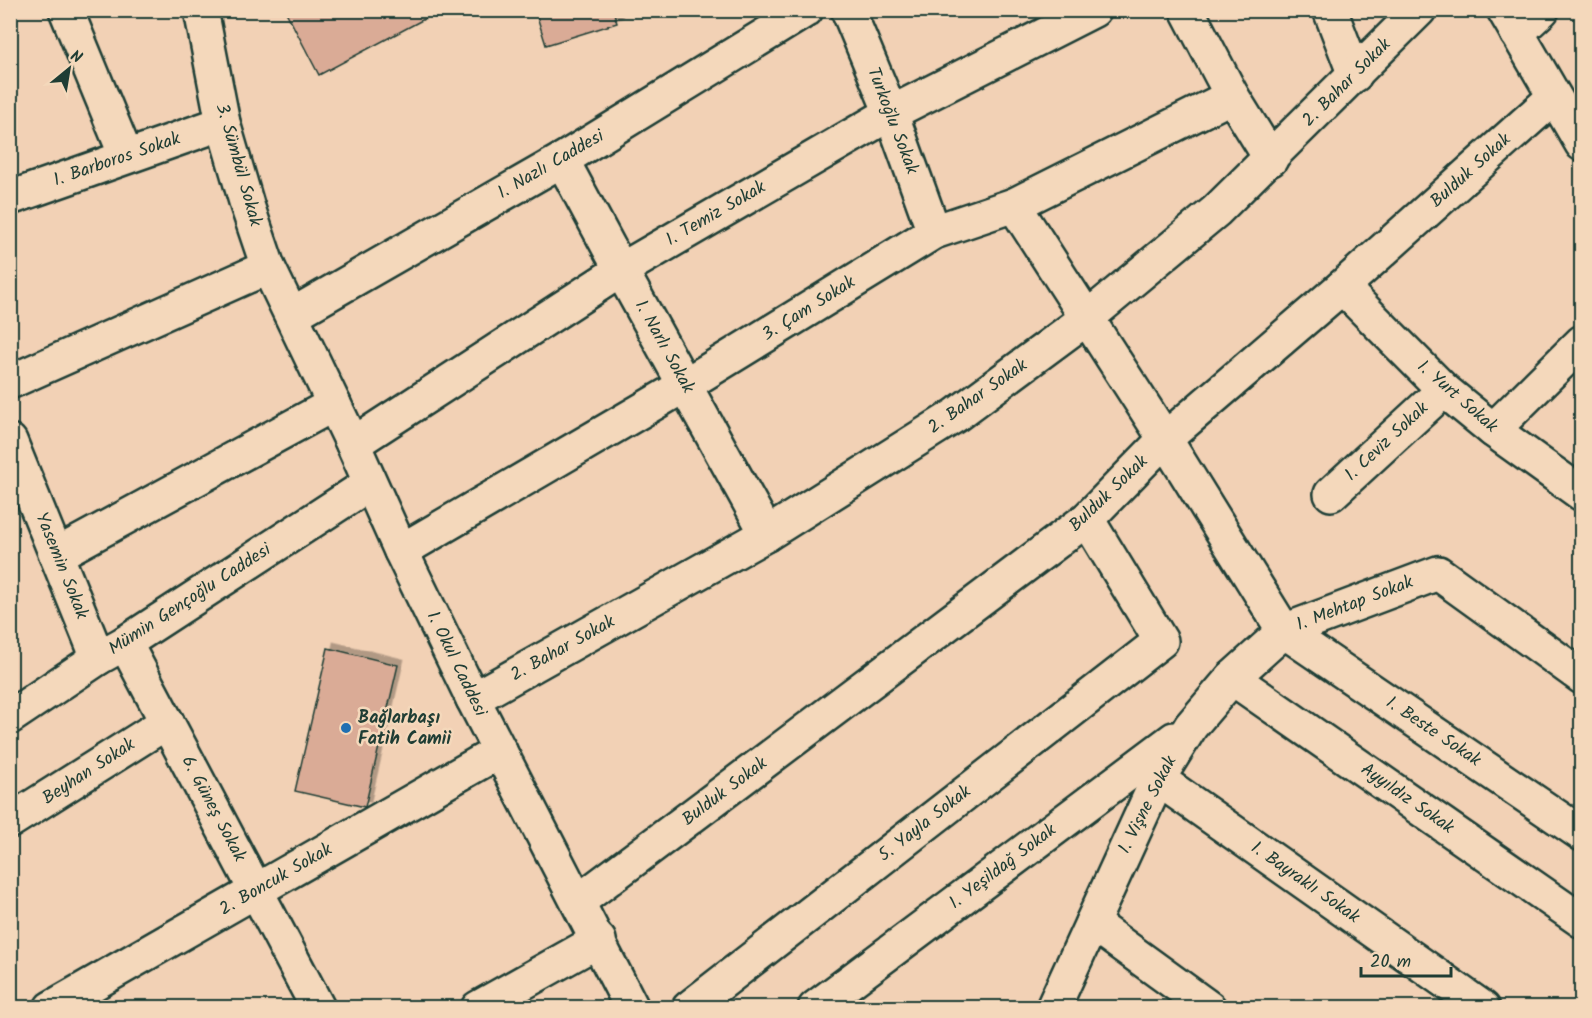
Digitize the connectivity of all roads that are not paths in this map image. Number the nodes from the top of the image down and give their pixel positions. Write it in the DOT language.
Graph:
graph roads {
  1 [pos="66,10"];
  2 [pos="201,10"];
  3 [pos="806,10"];
  4 [pos="848,10"];
  5 [pos="1094,10"];
  6 [pos="1187,10"];
  7 [pos="1330,10"];
  8 [pos="1419,10"];
  9 [pos="1542,10"];
  10 [pos="1510,22"];
  11 [pos="1355,75"];
  12 [pos="1232,96"];
  13 [pos="1554,97"];
  14 [pos="891,113"];
  15 [pos="223,123"];
  16 [pos="1581,144"];
  17 [pos="126,156"];
  18 [pos="562,159"];
  19 [pos="1270,159"];
  20 [pos="12,194"];
  21 [pos="1014,205"];
  22 [pos="934,232"];
  23 [pos="268,267"];
  24 [pos="621,270"];
  25 [pos="1342,287"];
  26 [pos="292,315"];
  27 [pos="1087,318"];
  28 [pos="1581,342"];
  29 [pos="10,382"];
  30 [pos="685,385"];
  31 [pos="1444,390"];
  32 [pos="334,404"];
  33 [pos="1493,430"];
  34 [pos="1164,439"];
  35 [pos="10,441"];
  36 [pos="353,444"];
  37 [pos="369,484"];
  38 [pos="1331,494"];
  39 [pos="1581,494"];
  40 [pos="1087,519"];
  41 [pos="767,534"];
  42 [pos="401,551"];
  43 [pos="56,555"];
  44 [pos="1284,631"];
  45 [pos="112,650"];
  46 [pos="1581,677"];
  47 [pos="1232,678"];
  48 [pos="473,699"];
  49 [pos="10,717"];
  50 [pos="167,722"];
  51 [pos="1191,726"];
  52 [pos="500,751"];
  53 [pos="1158,779"];
  54 [pos="10,821"];
  55 [pos="1581,834"];
  56 [pos="256,891"];
  57 [pos="579,901"];
  58 [pos="1581,921"];
  59 [pos="1092,923"];
  60 [pos="598,940"];
  61 [pos="1201,1005"];
  62 [pos="51,1008"];
  63 [pos="318,1008"];
  64 [pos="478,1008"];
  65 [pos="632,1008"];
  66 [pos="689,1008"];
  67 [pos="815,1008"];
  68 [pos="1053,1008"];
  69 [pos="1483,1008"];
  1 -- 17 [label="street"];
  2 -- 15 [label="street, 3. Sümbül Sokak"];
  3 -- 18 [label="street, 1. Nazlı Caddesi"];
  4 -- 14 [label="street, Turkoğlu Sokak"];
  5 -- 14 [label="street, 1. Temiz Sokak"];
  6 -- 12 [label="street"];
  7 -- 11 [label="street"];
  8 -- 11 [label="street, 2. Bahar Sokak"];
  9 -- 10 [label="street"];
  10 -- 13 [label="street"];
  11 -- 19 [label="street, 2. Bahar Sokak"];
  12 -- 19 [label="street"];
  12 -- 21 [label="street, 3. Çam Sokak"];
  13 -- 16 [label="street"];
  13 -- 25 [label="street, Bulduk Sokak"];
  14 -- 22 [label="street, Turkoğlu Sokak"];
  14 -- 24 [label="street, 1. Temiz Sokak"];
  15 -- 17 [label="street, 1. Barboros Sokak"];
  15 -- 23 [label="street, 3. Sümbül Sokak"];
  17 -- 20 [label="street, 1. Barboros Sokak"];
  18 -- 24 [label="street, 1. Narlı Sokak"];
  18 -- 26 [label="street, 1. Nazlı Caddesi"];
  19 -- 27 [label="street, 2. Bahar Sokak"];
  21 -- 22 [label="street, 3. Çam Sokak"];
  21 -- 27 [label="street, 1. Mehtap Sokak"];
  22 -- 30 [label="street, 3. Çam Sokak"];
  23 -- 26 [label="street, 3. Sümbül Sokak"];
  23 -- 29 [label="street"];
  24 -- 30 [label="street, 1. Narlı Sokak"];
  24 -- 36 [label="street, 1. Temiz Sokak"];
  25 -- 31 [label="street, 1. Yurt Sokak"];
  25 -- 34 [label="street, Bulduk Sokak"];
  26 -- 32 [label="street, 1. Okul Caddesi"];
  27 -- 34 [label="street, 1. Mehtap Sokak"];
  27 -- 41 [label="street, 2. Bahar Sokak"];
  28 -- 33 [label="street"];
  30 -- 41 [label="street, 1. Narlı Sokak"];
  30 -- 42 [label="street, 3. Çam Sokak"];
  31 -- 33 [label="street, 1. Yurt Sokak"];
  31 -- 38 [label="street, 1. Ceviz Sokak"];
  32 -- 36 [label="street, 1. Okul Caddesi"];
  32 -- 43 [label="street"];
  33 -- 39 [label="street, 1. Yurt Sokak"];
  34 -- 40 [label="street, Bulduk Sokak"];
  34 -- 44 [label="street, 1. Mehtap Sokak"];
  35 -- 43 [label="street, Yasemin Sokak"];
  36 -- 37 [label="street, 1. Okul Caddesi"];
  37 -- 42 [label="street, 1. Okul Caddesi"];
  37 -- 45 [label="street, Mümin Gençoğlu Caddesi"];
  40 -- 57 [label="street, Bulduk Sokak"];
  40 -- 66 [label="street, 5. Yayla Sokak"];
  41 -- 48 [label="street, 2. Bahar Sokak"];
  42 -- 48 [label="street, 1. Okul Caddesi"];
  43 -- 45 [label="street, Yasemin Sokak"];
  44 -- 46 [label="street, 1. Mehtap Sokak"];
  44 -- 47 [label="street, 1. Vişne Sokak"];
  44 -- 55 [label="street, 1. Beste Sokak"];
  45 -- 49 [label="street, Mümin Gençoğlu Caddesi"];
  45 -- 50 [label="street, 6. Güneş Sokak"];
  47 -- 51 [label="street, 1. Vişne Sokak"];
  47 -- 58 [label="street, Ayyıldız Sokak"];
  48 -- 52 [label="street, 1. Okul Caddesi"];
  50 -- 54 [label="street, Beyhan Sokak"];
  50 -- 56 [label="street, 6. Güneş Sokak"];
  51 -- 53 [label="street, 1. Vişne Sokak"];
  51 -- 67 [label="street, 1. Yeşildağ Sokak"];
  52 -- 56 [label="street, 2. Boncuk Sokak"];
  52 -- 57 [label="street, 1. Okul Caddesi"];
  53 -- 59 [label="street, 1. Vişne Sokak"];
  53 -- 69 [label="street, 1. Bayraklı Sokak"];
  56 -- 62 [label="street, 2. Boncuk Sokak"];
  56 -- 63 [label="street, 6. Güneş Sokak"];
  57 -- 60 [label="street, 1. Okul Caddesi"];
  59 -- 61 [label="street"];
  59 -- 68 [label="street, 1. Vişne Sokak"];
  60 -- 64 [label="street"];
  60 -- 65 [label="street, 1. Okul Caddesi"];
}
